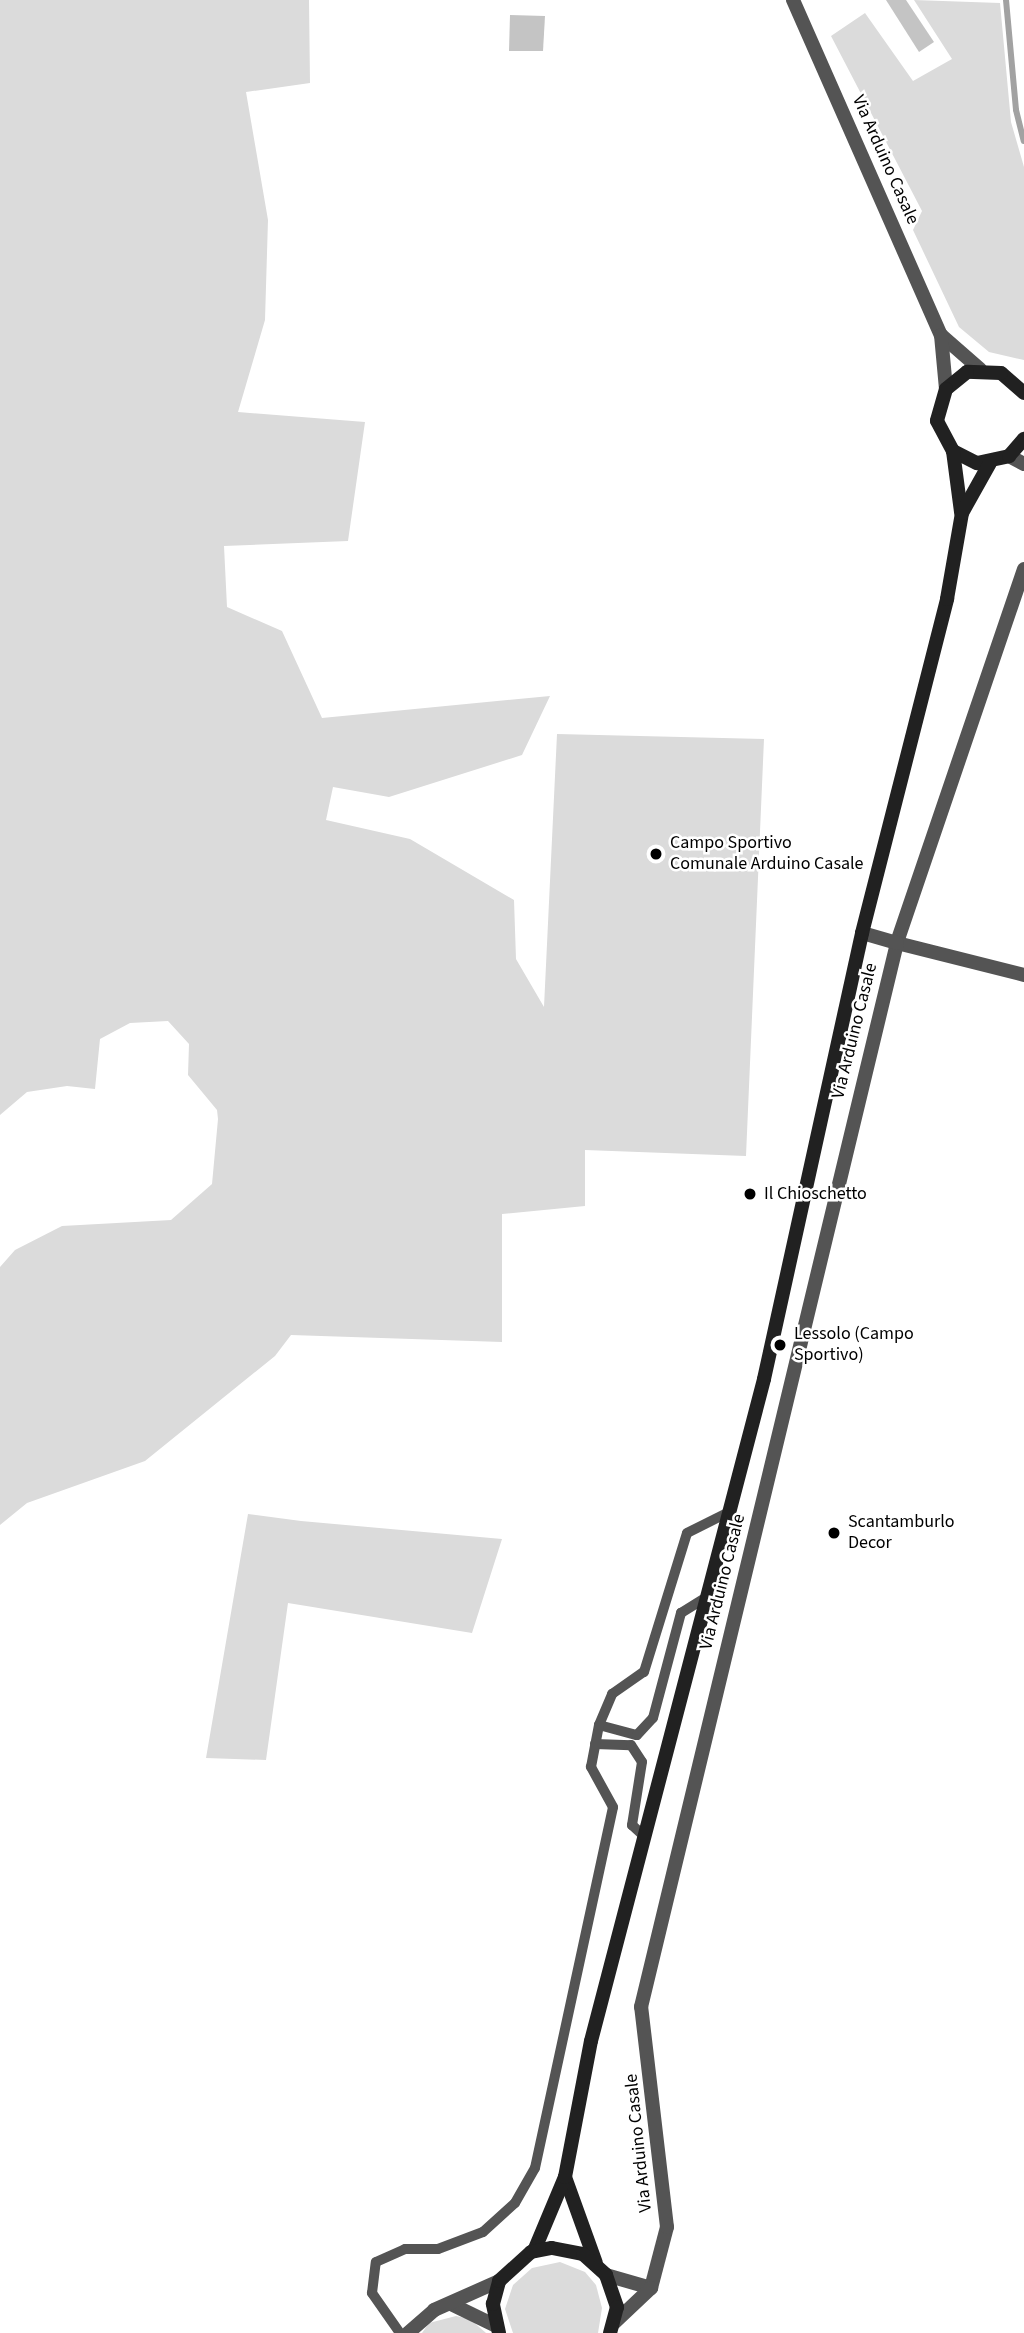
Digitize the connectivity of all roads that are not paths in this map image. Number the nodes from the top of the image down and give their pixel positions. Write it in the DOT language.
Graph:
graph roads {
  1 [pos="793,0"];
  2 [pos="941,335"];
  3 [pos="980,369"];
  4 [pos="946,388"];
  5 [pos="1023,389"];
  6 [pos="1024,439"];
  7 [pos="953,451"];
  8 [pos="1009,456"];
  9 [pos="990,463"];
  10 [pos="1024,464"];
  11 [pos="962,513"];
  12 [pos="1024,569"];
  13 [pos="862,933"];
  14 [pos="897,943"];
  15 [pos="1024,975"];
  16 [pos="727,1513"];
  17 [pos="703,1600"];
  18 [pos="599,1725"];
  19 [pos="595,1744"];
  20 [pos="644,1836"];
  21 [pos="565,2177"];
  22 [pos="534,2251"];
  23 [pos="596,2263"];
  24 [pos="606,2275"];
  25 [pos="499,2281"];
  26 [pos="651,2288"];
  27 [pos="453,2305"];
  28 [pos="612,2328"];
  29 [pos="497,2330"];
  30 [pos="400,2333"];
  31 [pos="408,2333"];
  1 -- 2 [label="street, Via Arduino Casale"];
  2 -- 3 [label="street"];
  2 -- 4 [label="street"];
  3 -- 4 [label="main road"];
  3 -- 5 [label="main road"];
  4 -- 7 [label="main road"];
  6 -- 8 [label="main road"];
  7 -- 9 [label="main road"];
  7 -- 11 [label="main road"];
  8 -- 9 [label="main road"];
  8 -- 10 [label="street"];
  9 -- 11 [label="main road"];
  11 -- 13 [label="main road"];
  12 -- 14 [label="street"];
  13 -- 14 [label="street, Via Arduino Casale"];
  13 -- 16 [label="main road, Via Arduino Casale"];
  14 -- 15 [label="street"];
  14 -- 26 [label="street, Via Arduino Casale"];
  16 -- 17 [label="main road, Via Arduino Casale"];
  16 -- 18 [label="lane"];
  17 -- 18 [label="lane"];
  17 -- 20 [label="main road, Via Arduino Casale"];
  18 -- 19 [label="lane"];
  19 -- 20 [label="lane"];
  19 -- 30 [label="lane"];
  20 -- 21 [label="main road, Via Arduino Casale"];
  21 -- 22 [label="main road"];
  21 -- 23 [label="main road"];
  22 -- 23 [label="main road"];
  22 -- 25 [label="main road"];
  23 -- 24 [label="main road"];
  24 -- 26 [label="street"];
  24 -- 28 [label="main road"];
  25 -- 27 [label="street"];
  25 -- 29 [label="main road"];
  26 -- 28 [label="street"];
  27 -- 29 [label="street"];
  27 -- 31 [label="street"];
}
